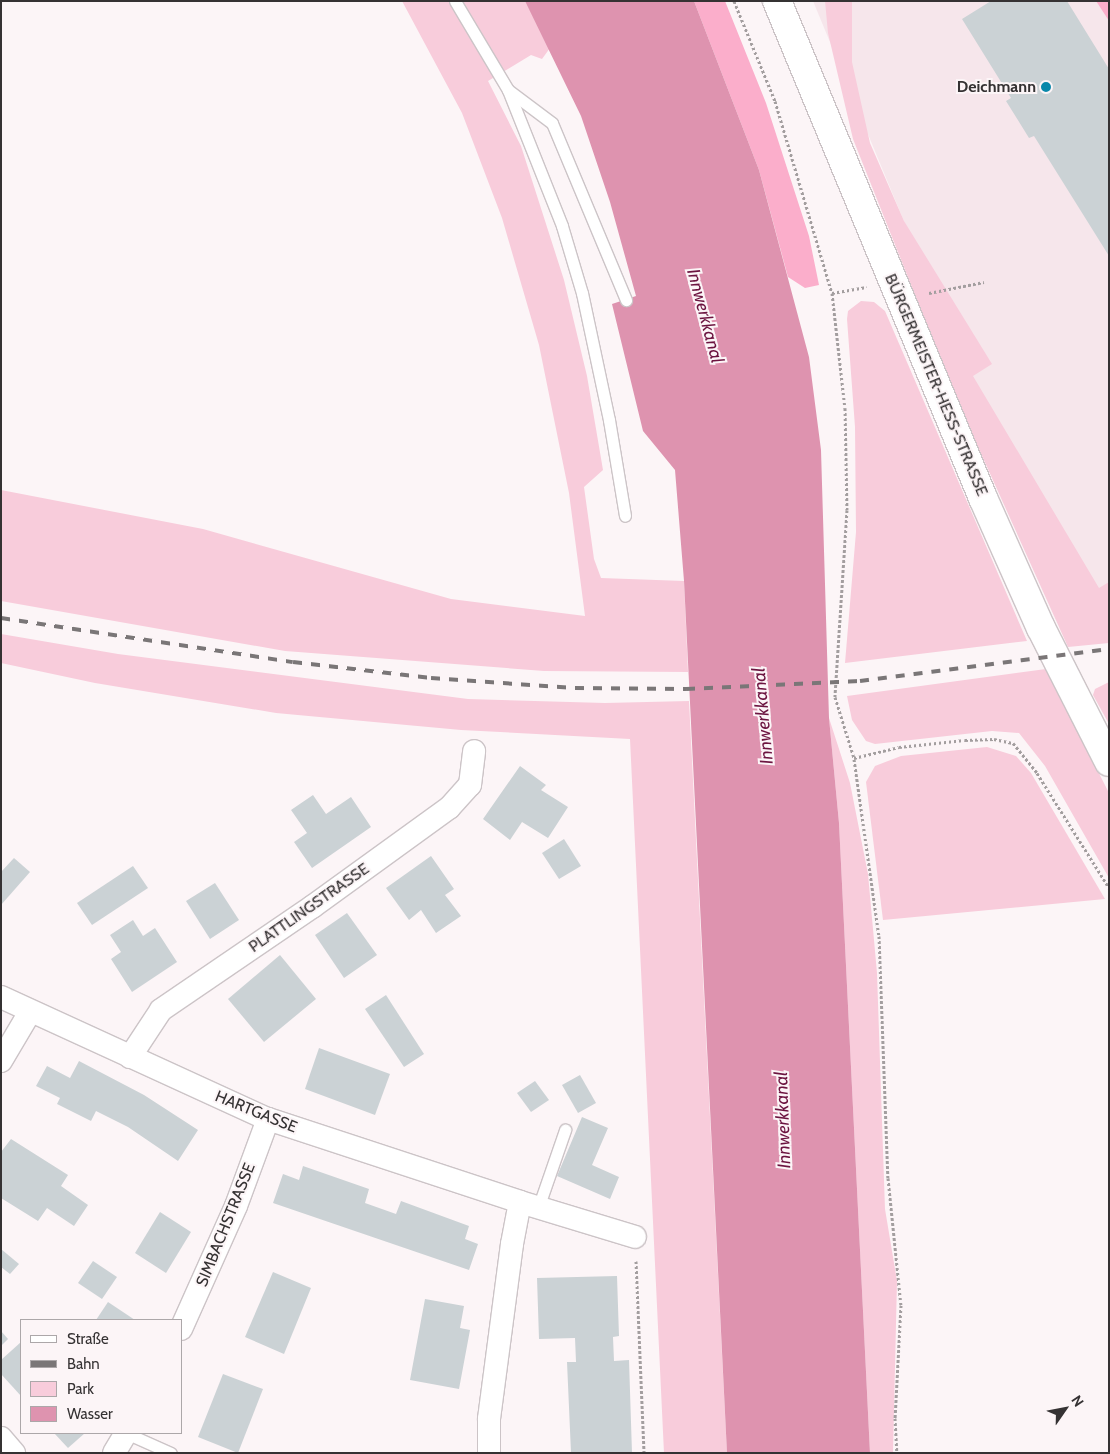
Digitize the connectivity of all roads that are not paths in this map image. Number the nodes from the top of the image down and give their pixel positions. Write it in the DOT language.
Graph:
graph roads {
  1 [pos="455,1"];
  2 [pos="777,1"];
  3 [pos="508,90"];
  4 [pos="626,300"];
  5 [pos="625,516"];
  6 [pos="474,751"];
  7 [pos="1109,762"];
  8 [pos="1,997"];
  9 [pos="30,1012"];
  10 [pos="130,1057"];
  11 [pos="1,1060"];
  12 [pos="268,1120"];
  13 [pos="565,1130"];
  14 [pos="529,1205"];
  15 [pos="635,1237"];
  16 [pos="182,1327"];
  17 [pos="125,1434"];
  18 [pos="128,1434"];
  19 [pos="1,1438"];
  20 [pos="14,1453"];
  21 [pos="114,1453"];
  22 [pos="172,1453"];
  23 [pos="488,1453"];
  1 -- 3 [label="lane"];
  2 -- 7 [label="main road, BÜRGERMEISTER-HESS-STRASSE"];
  3 -- 4 [label="lane"];
  3 -- 5 [label="lane"];
  6 -- 10 [label="street, PLATTLINGSTRASSE"];
  8 -- 9 [label="street, HARTGASSE"];
  9 -- 10 [label="street, HARTGASSE"];
  9 -- 11 [label="street"];
  10 -- 12 [label="street, HARTGASSE"];
  12 -- 14 [label="street, HARTGASSE"];
  12 -- 16 [label="street, SIMBACHSTRASSE"];
  13 -- 14 [label="lane"];
  14 -- 15 [label="street, HARTGASSE"];
  14 -- 23 [label="street"];
  17 -- 21 [label="street"];
  18 -- 22 [label="lane"];
  19 -- 20 [label="street"];
}
